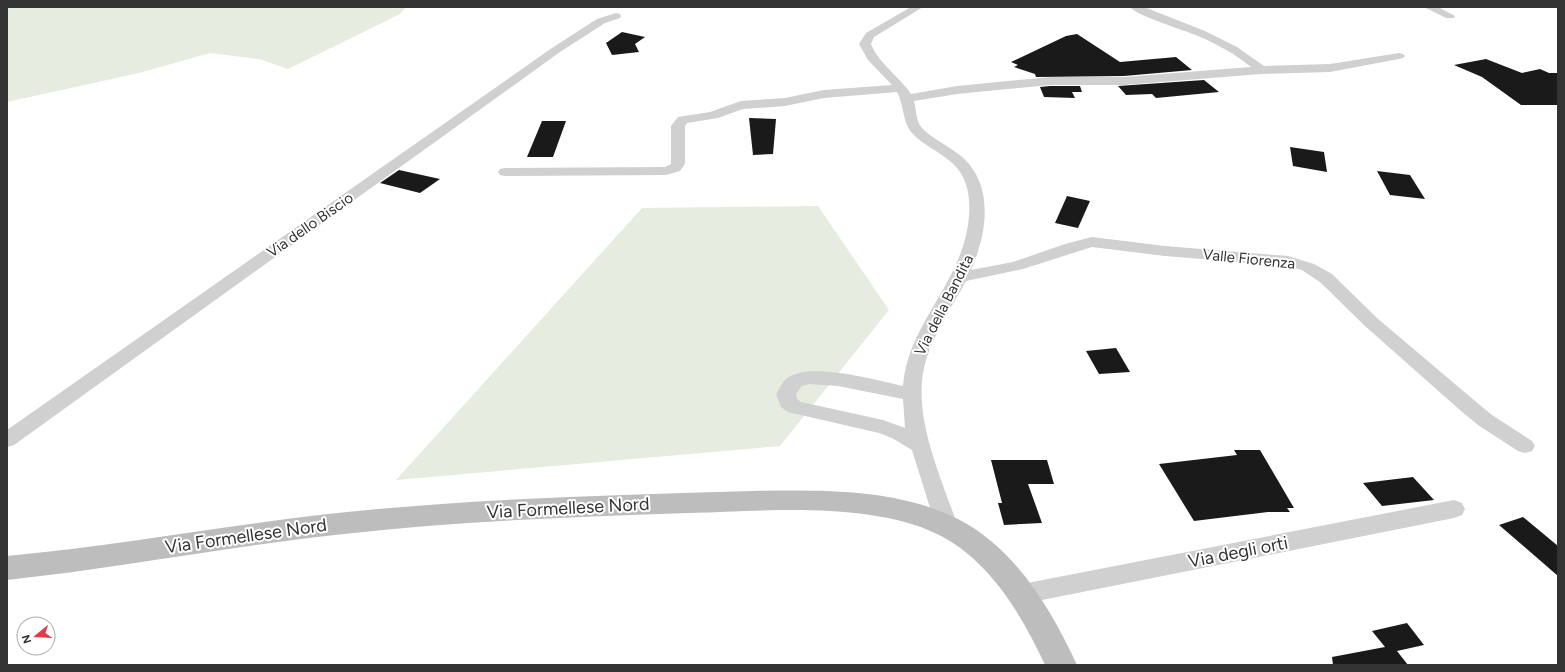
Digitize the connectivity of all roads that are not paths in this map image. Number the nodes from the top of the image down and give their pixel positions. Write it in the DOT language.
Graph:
graph roads {
  1 [pos="918,7"];
  2 [pos="1135,7"];
  3 [pos="1429,7"];
  4 [pos="616,16"];
  5 [pos="1450,16"];
  6 [pos="1399,56"];
  7 [pos="1261,70"];
  8 [pos="904,93"];
  9 [pos="505,172"];
  10 [pos="960,277"];
  11 [pos="913,395"];
  12 [pos="7,440"];
  13 [pos="920,446"];
  14 [pos="1525,446"];
  15 [pos="1454,509"];
  16 [pos="947,527"];
  17 [pos="7,568"];
  18 [pos="1022,594"];
  19 [pos="1061,665"];
  1 -- 8 [label="street"];
  2 -- 7 [label="street"];
  3 -- 5 [label="street"];
  4 -- 12 [label="street, Via dello Biscio"];
  6 -- 7 [label="street"];
  7 -- 8 [label="street"];
  8 -- 9 [label="street"];
  8 -- 10 [label="street, Via della Bandita"];
  10 -- 11 [label="street, Via della Bandita"];
  10 -- 14 [label="street, Valle Fiorenza"];
  11 -- 13 [label="street, Via della Bandita"];
  11 -- 13 [label="street"];
  13 -- 16 [label="street, Via della Bandita"];
  15 -- 18 [label="street, Via degli orti"];
  16 -- 17 [label="street, Via Formellese Nord"];
  16 -- 18 [label="street, Via Formellese Nord"];
  18 -- 19 [label="street, Via Formellese Nord"];
}
